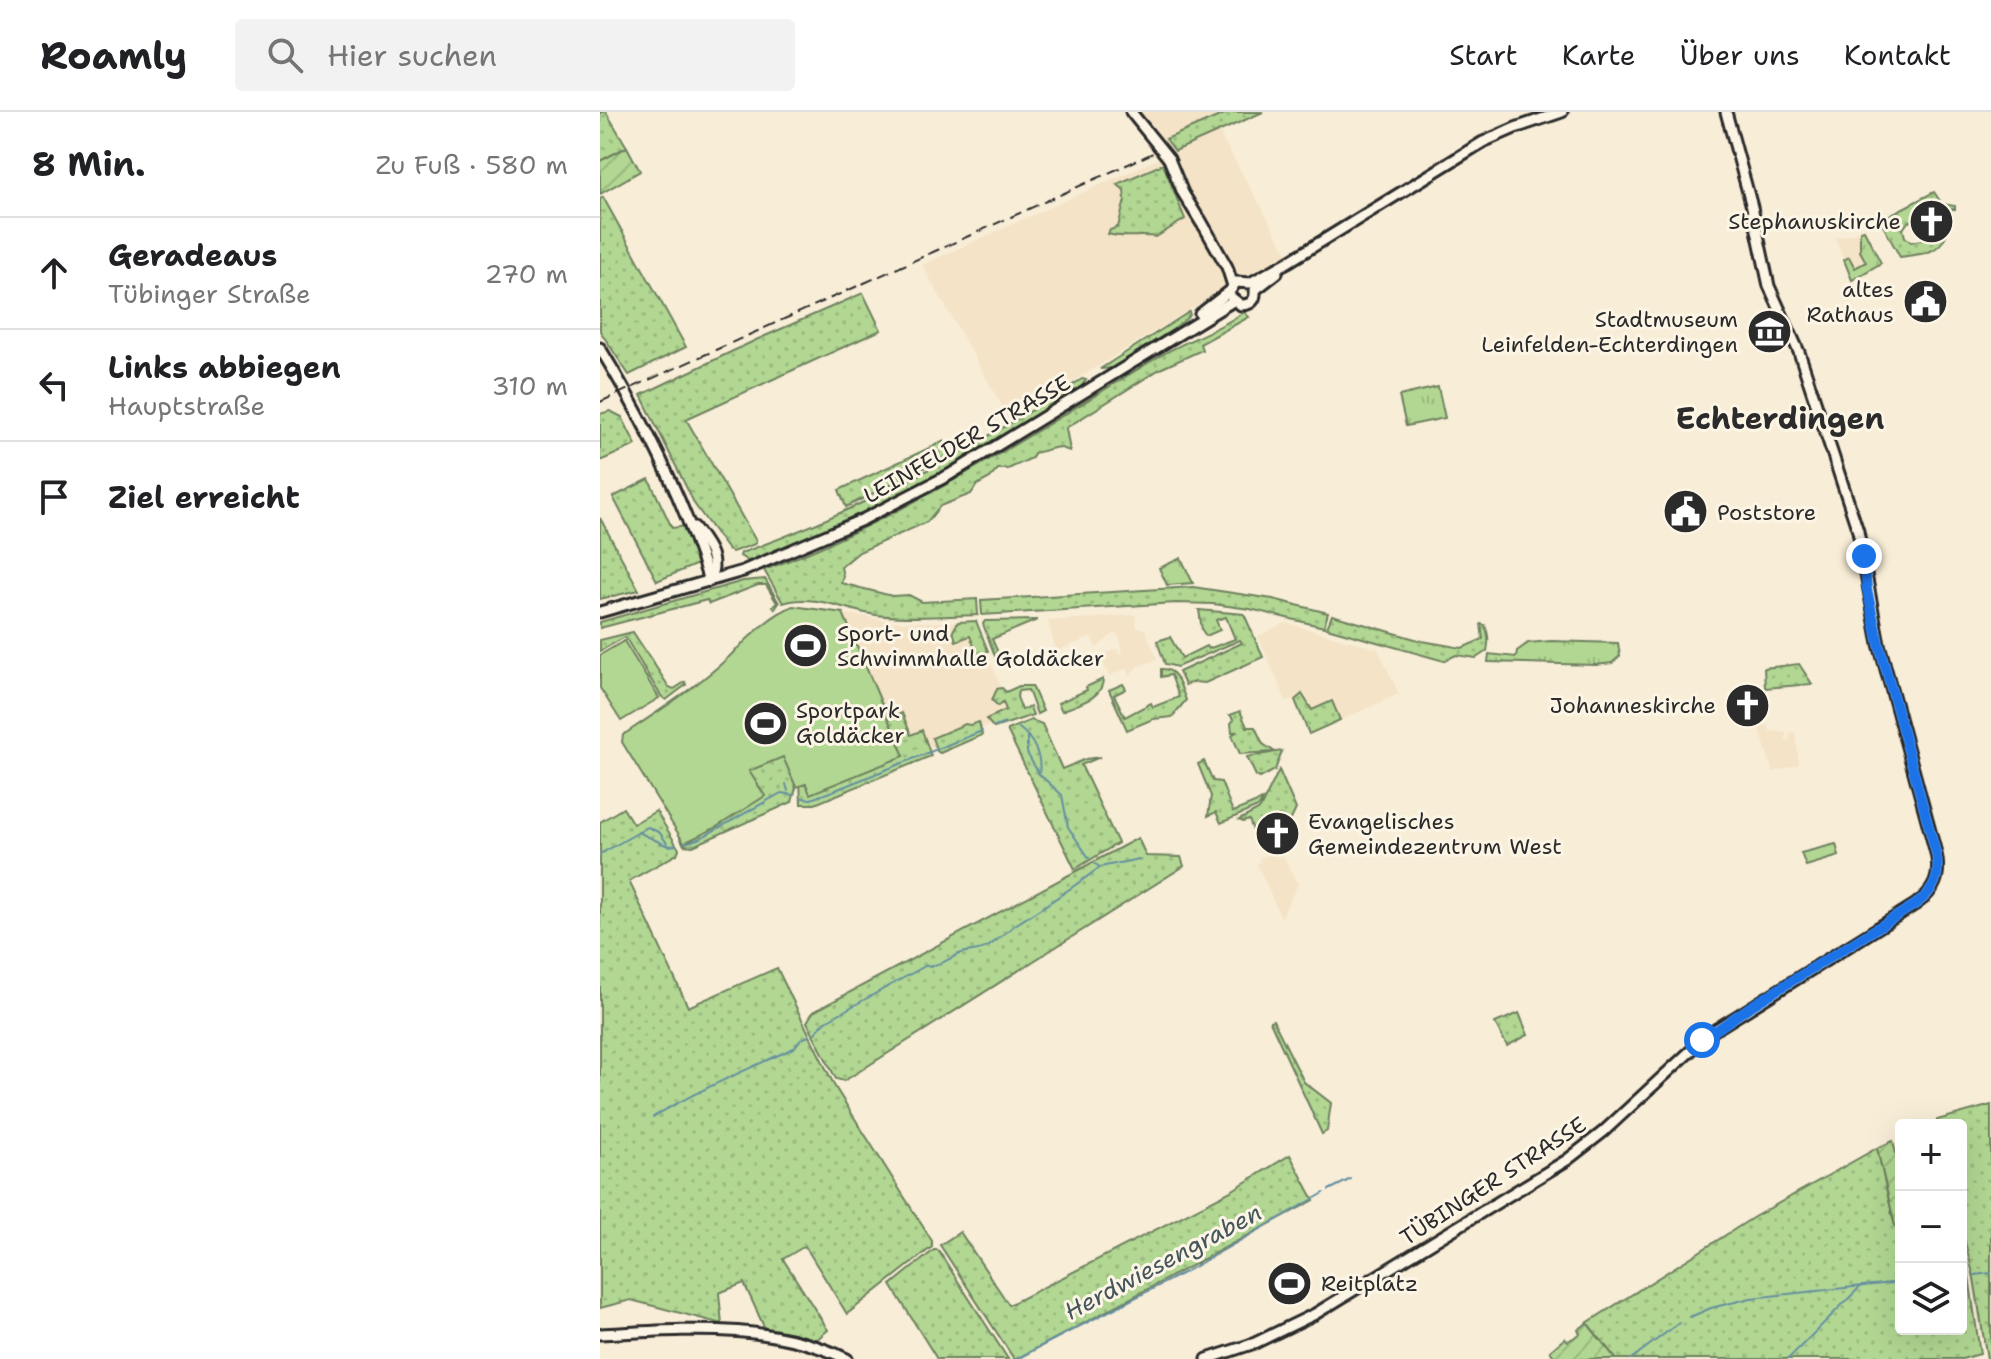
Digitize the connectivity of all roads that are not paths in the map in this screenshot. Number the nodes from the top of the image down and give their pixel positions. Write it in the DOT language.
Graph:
graph roads {
  1 [pos="1131,112"];
  2 [pos="1562,112"];
  3 [pos="1726,112"];
  4 [pos="1240,288"];
  5 [pos="600,348"];
  6 [pos="691,523"];
  7 [pos="714,559"];
  8 [pos="742,571"];
  9 [pos="709,581"];
  10 [pos="600,612"];
  11 [pos="600,1334"];
  12 [pos="847,1359"];
  13 [pos="1207,1359"];
  1 -- 4 [label="main road"];
  2 -- 4 [label="main road, LEINFELDER STRASSE"];
  3 -- 13 [label="main road, TÜBINGER STRASSE"];
  4 -- 8 [label="main road, LEINFELDER STRASSE"];
  5 -- 6 [label="main road"];
  6 -- 7 [label="main road"];
  6 -- 9 [label="main road"];
  7 -- 8 [label="main road"];
  7 -- 9 [label="main road"];
  8 -- 9 [label="main road, LEINFELDER STRASSE"];
  9 -- 10 [label="main road, LEINFELDER STRASSE"];
  11 -- 12 [label="main road"];
}
